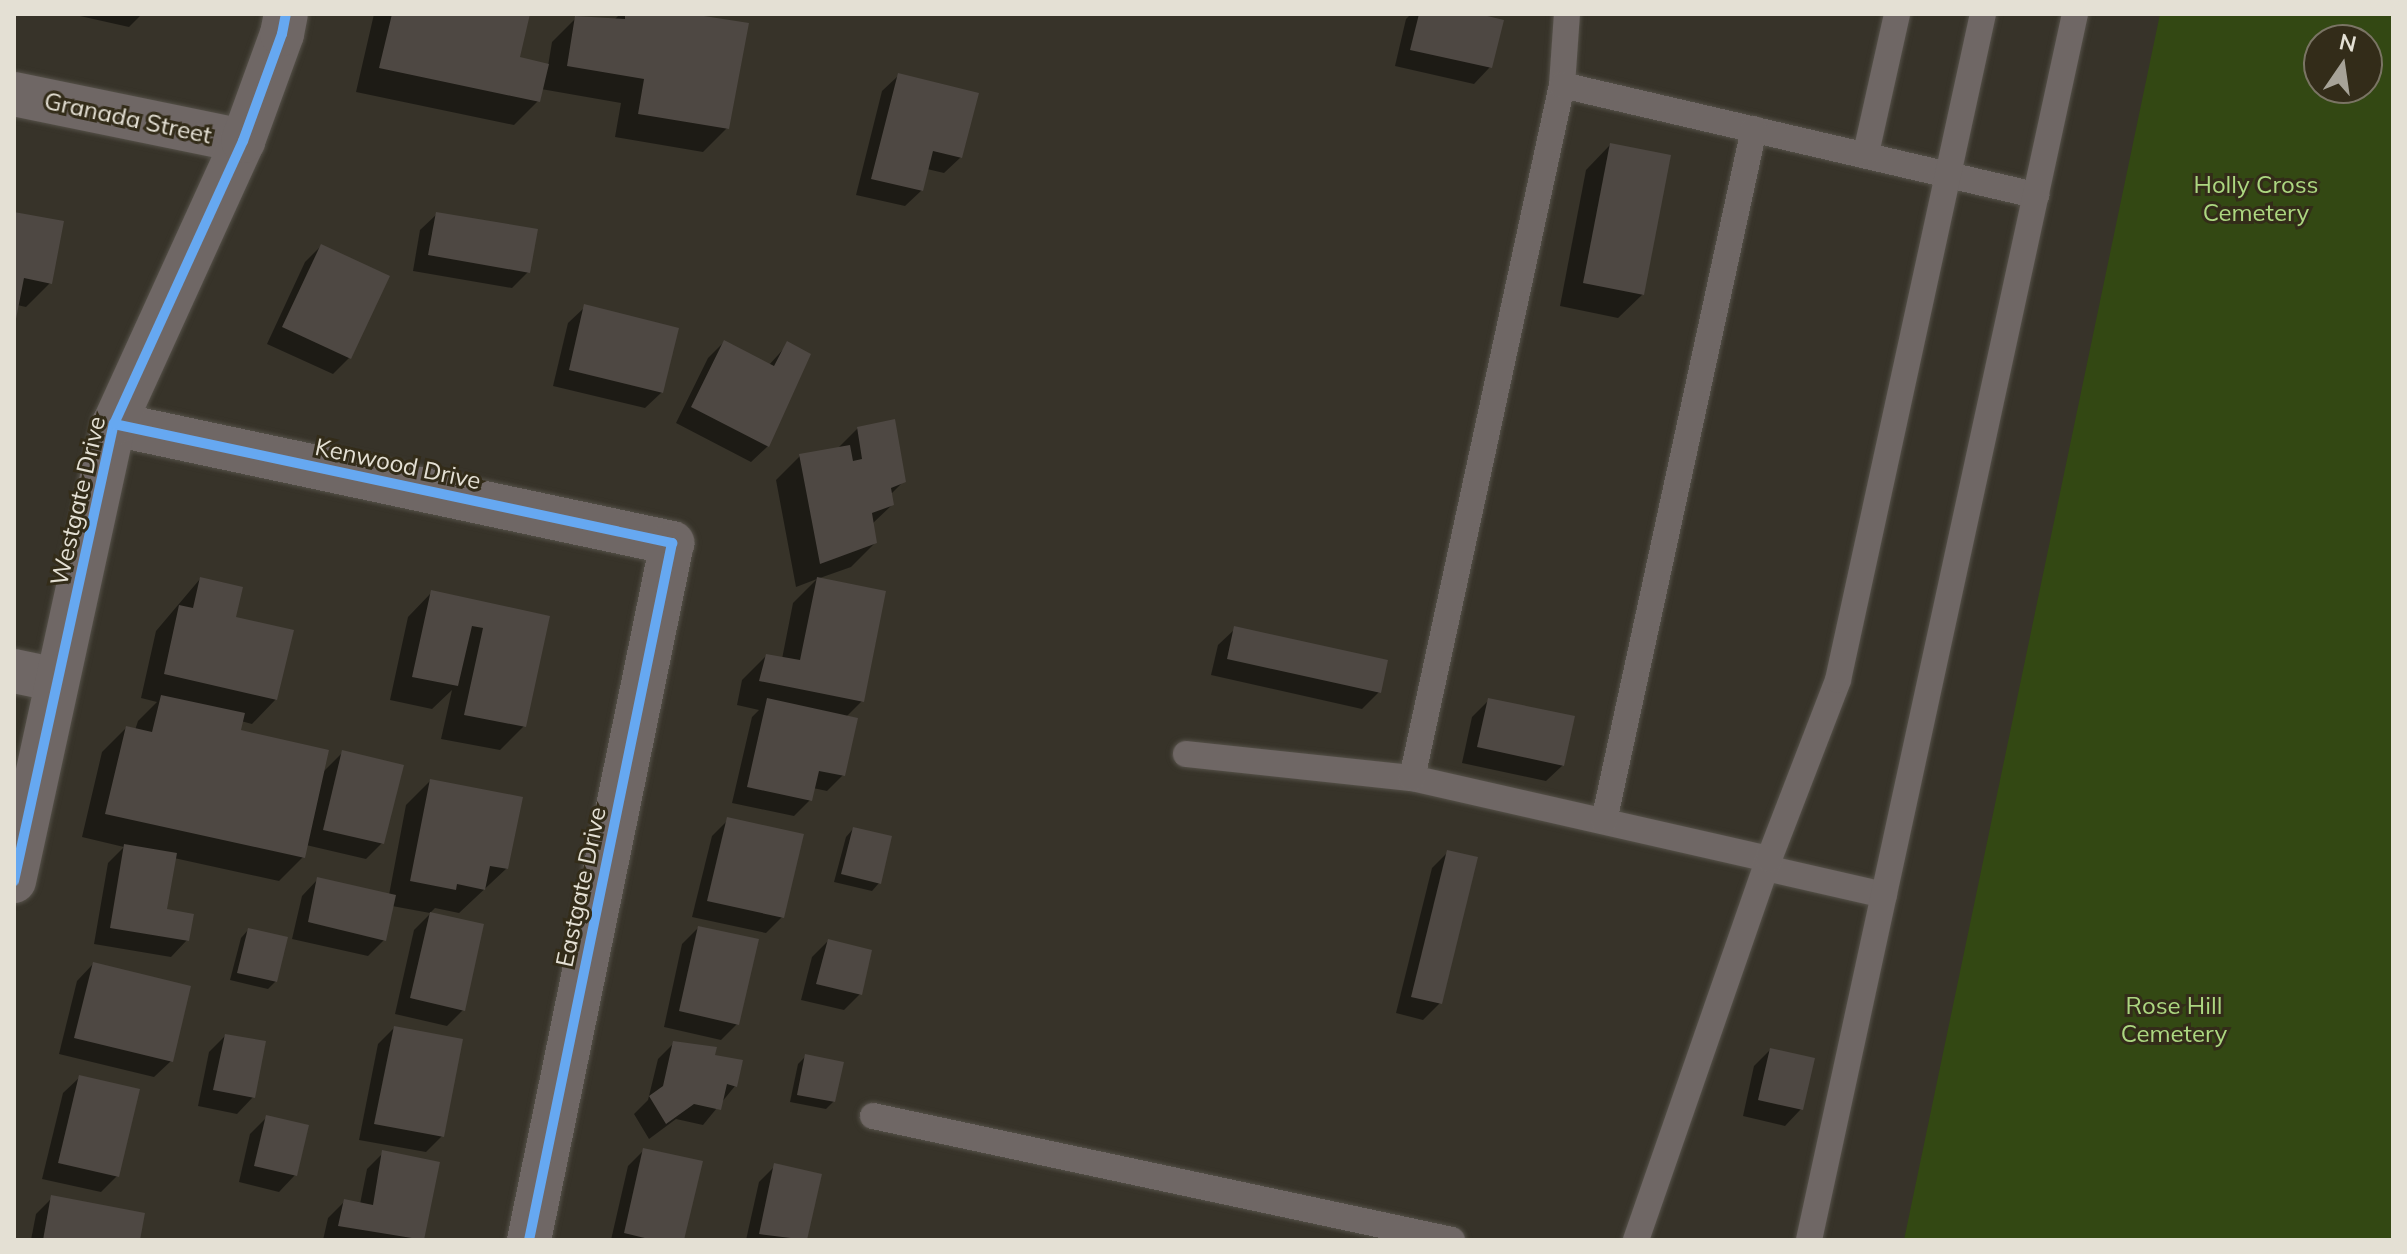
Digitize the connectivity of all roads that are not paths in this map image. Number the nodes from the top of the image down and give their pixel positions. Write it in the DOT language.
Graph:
graph roads {
  1 [pos="286,14"];
  2 [pos="1567,14"];
  3 [pos="1897,14"];
  4 [pos="1983,14"];
  5 [pos="2075,14"];
  6 [pos="1562,85"];
  7 [pos="14,94"];
  8 [pos="1754,129"];
  9 [pos="243,141"];
  10 [pos="1866,153"];
  11 [pos="1949,173"];
  12 [pos="2036,195"];
  13 [pos="114,424"];
  14 [pos="672,543"];
  15 [pos="14,671"];
  16 [pos="57,680"];
  17 [pos="1186,754"];
  18 [pos="1412,778"];
  19 [pos="1604,821"];
  20 [pos="1767,864"];
  21 [pos="14,881"];
  22 [pos="1884,895"];
  23 [pos="873,1116"];
  24 [pos="529,1240"];
  25 [pos="1452,1240"];
  26 [pos="1636,1240"];
  27 [pos="1809,1240"];
  1 -- 9 [label="street, Westgate Drive"];
  2 -- 6 [label="lane"];
  3 -- 10 [label="lane"];
  4 -- 11 [label="lane"];
  5 -- 12 [label="lane"];
  6 -- 8 [label="lane"];
  6 -- 18 [label="lane"];
  7 -- 9 [label="street, Granada Street"];
  8 -- 10 [label="lane"];
  8 -- 19 [label="lane"];
  9 -- 13 [label="street, Westgate Drive"];
  10 -- 11 [label="lane"];
  11 -- 12 [label="lane"];
  11 -- 20 [label="lane"];
  12 -- 22 [label="lane"];
  13 -- 14 [label="street, Kenwood Drive"];
  13 -- 16 [label="street, Westgate Drive"];
  14 -- 24 [label="street, Eastgate Drive"];
  15 -- 16 [label="street"];
  16 -- 21 [label="street, Westgate Drive"];
  17 -- 18 [label="lane"];
  18 -- 19 [label="lane"];
  19 -- 20 [label="lane"];
  20 -- 22 [label="lane"];
  20 -- 26 [label="lane"];
  22 -- 27 [label="lane"];
  23 -- 25 [label="lane"];
}
